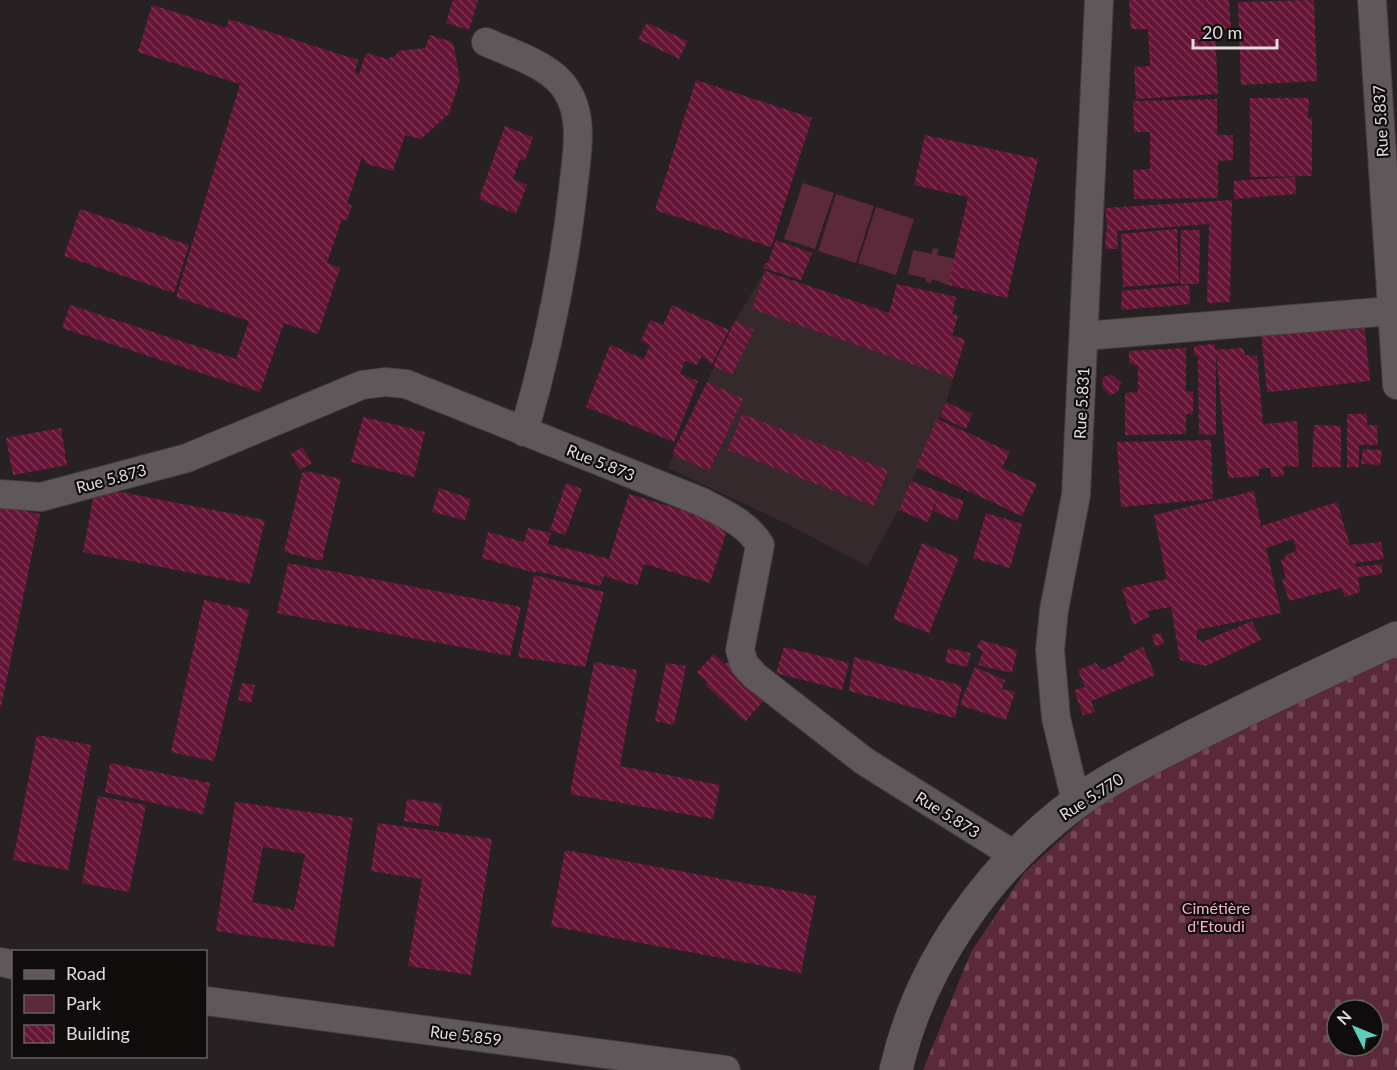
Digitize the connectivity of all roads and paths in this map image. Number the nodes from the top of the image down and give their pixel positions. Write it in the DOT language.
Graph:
graph roads {
  1 [pos="1099,0"];
  2 [pos="1372,0"];
  3 [pos="486,42"];
  4 [pos="1391,311"];
  5 [pos="1084,336"];
  6 [pos="1397,385"];
  7 [pos="524,432"];
  8 [pos="0,494"];
  9 [pos="1397,638"];
  10 [pos="1076,802"];
  11 [pos="1014,855"];
  12 [pos="207,1001"];
  13 [pos="726,1070"];
  14 [pos="896,1070"];
  1 -- 5 [label="street, Rue 5.831"];
  2 -- 4 [label="street, Rue 5.837"];
  3 -- 7 [label="street"];
  4 -- 5 [label="street"];
  4 -- 6 [label="street, Rue 5.837"];
  5 -- 10 [label="street, Rue 5.831"];
  7 -- 8 [label="street, Rue 5.873"];
  7 -- 11 [label="street, Rue 5.873"];
  9 -- 10 [label="main road, Rue 5.770"];
  10 -- 11 [label="main road, Rue 5.770"];
  11 -- 14 [label="main road, Rue 5.770"];
  12 -- 13 [label="street, Rue 5.859"];
}
